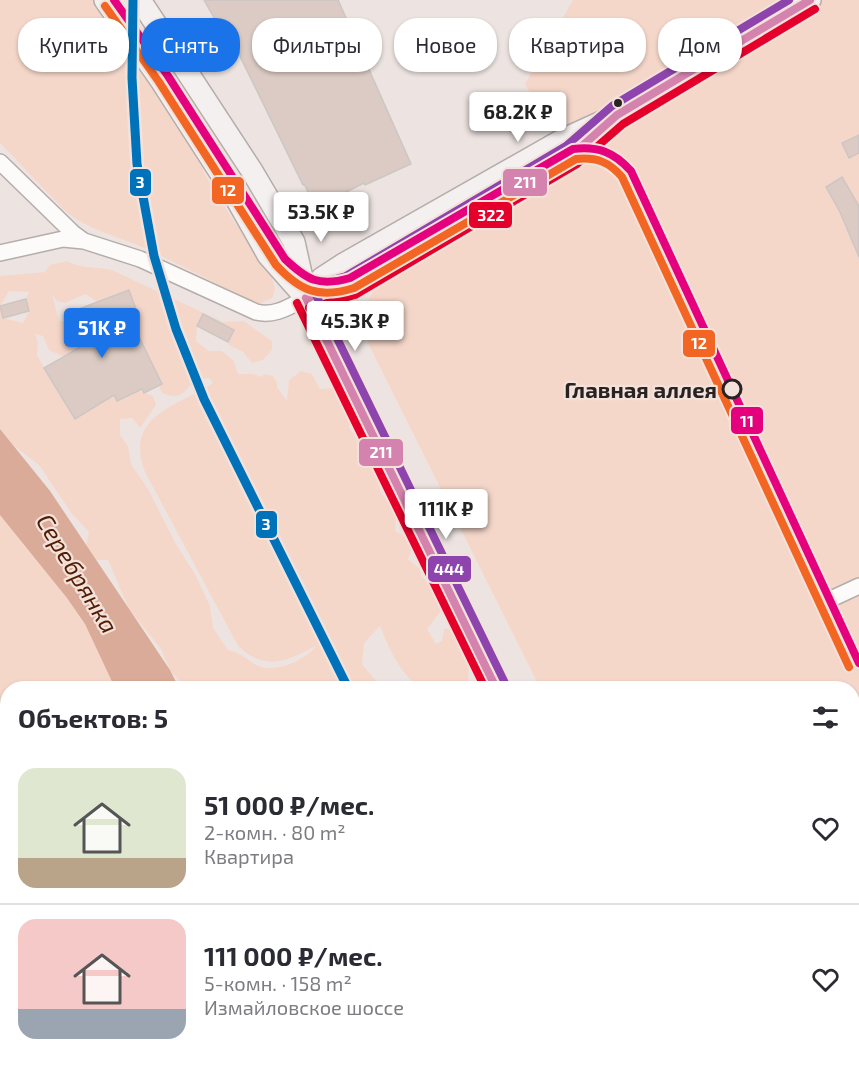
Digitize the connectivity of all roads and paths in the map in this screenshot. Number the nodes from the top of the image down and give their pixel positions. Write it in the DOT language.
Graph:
graph roads {
  1 [pos="105,0"];
  2 [pos="140,0"];
  3 [pos="810,0"];
  4 [pos="617,115"];
  5 [pos="0,162"];
  6 [pos="84,241"];
  7 [pos="294,242"];
  8 [pos="0,253"];
  9 [pos="342,265"];
  10 [pos="306,298"];
  11 [pos="859,586"];
  12 [pos="831,599"];
  13 [pos="493,681"];
  1 -- 10 [label="main road"];
  2 -- 7 [label="main road"];
  3 -- 4 [label="main road"];
  4 -- 9 [label="main road"];
  4 -- 10 [label="main road"];
  5 -- 6 [label="street"];
  6 -- 8 [label="street"];
  6 -- 10 [label="street"];
  7 -- 9 [label="main road"];
  7 -- 10 [label="main road"];
  9 -- 10 [label="main road"];
  10 -- 13 [label="main road"];
  11 -- 12 [label="street"];
}
